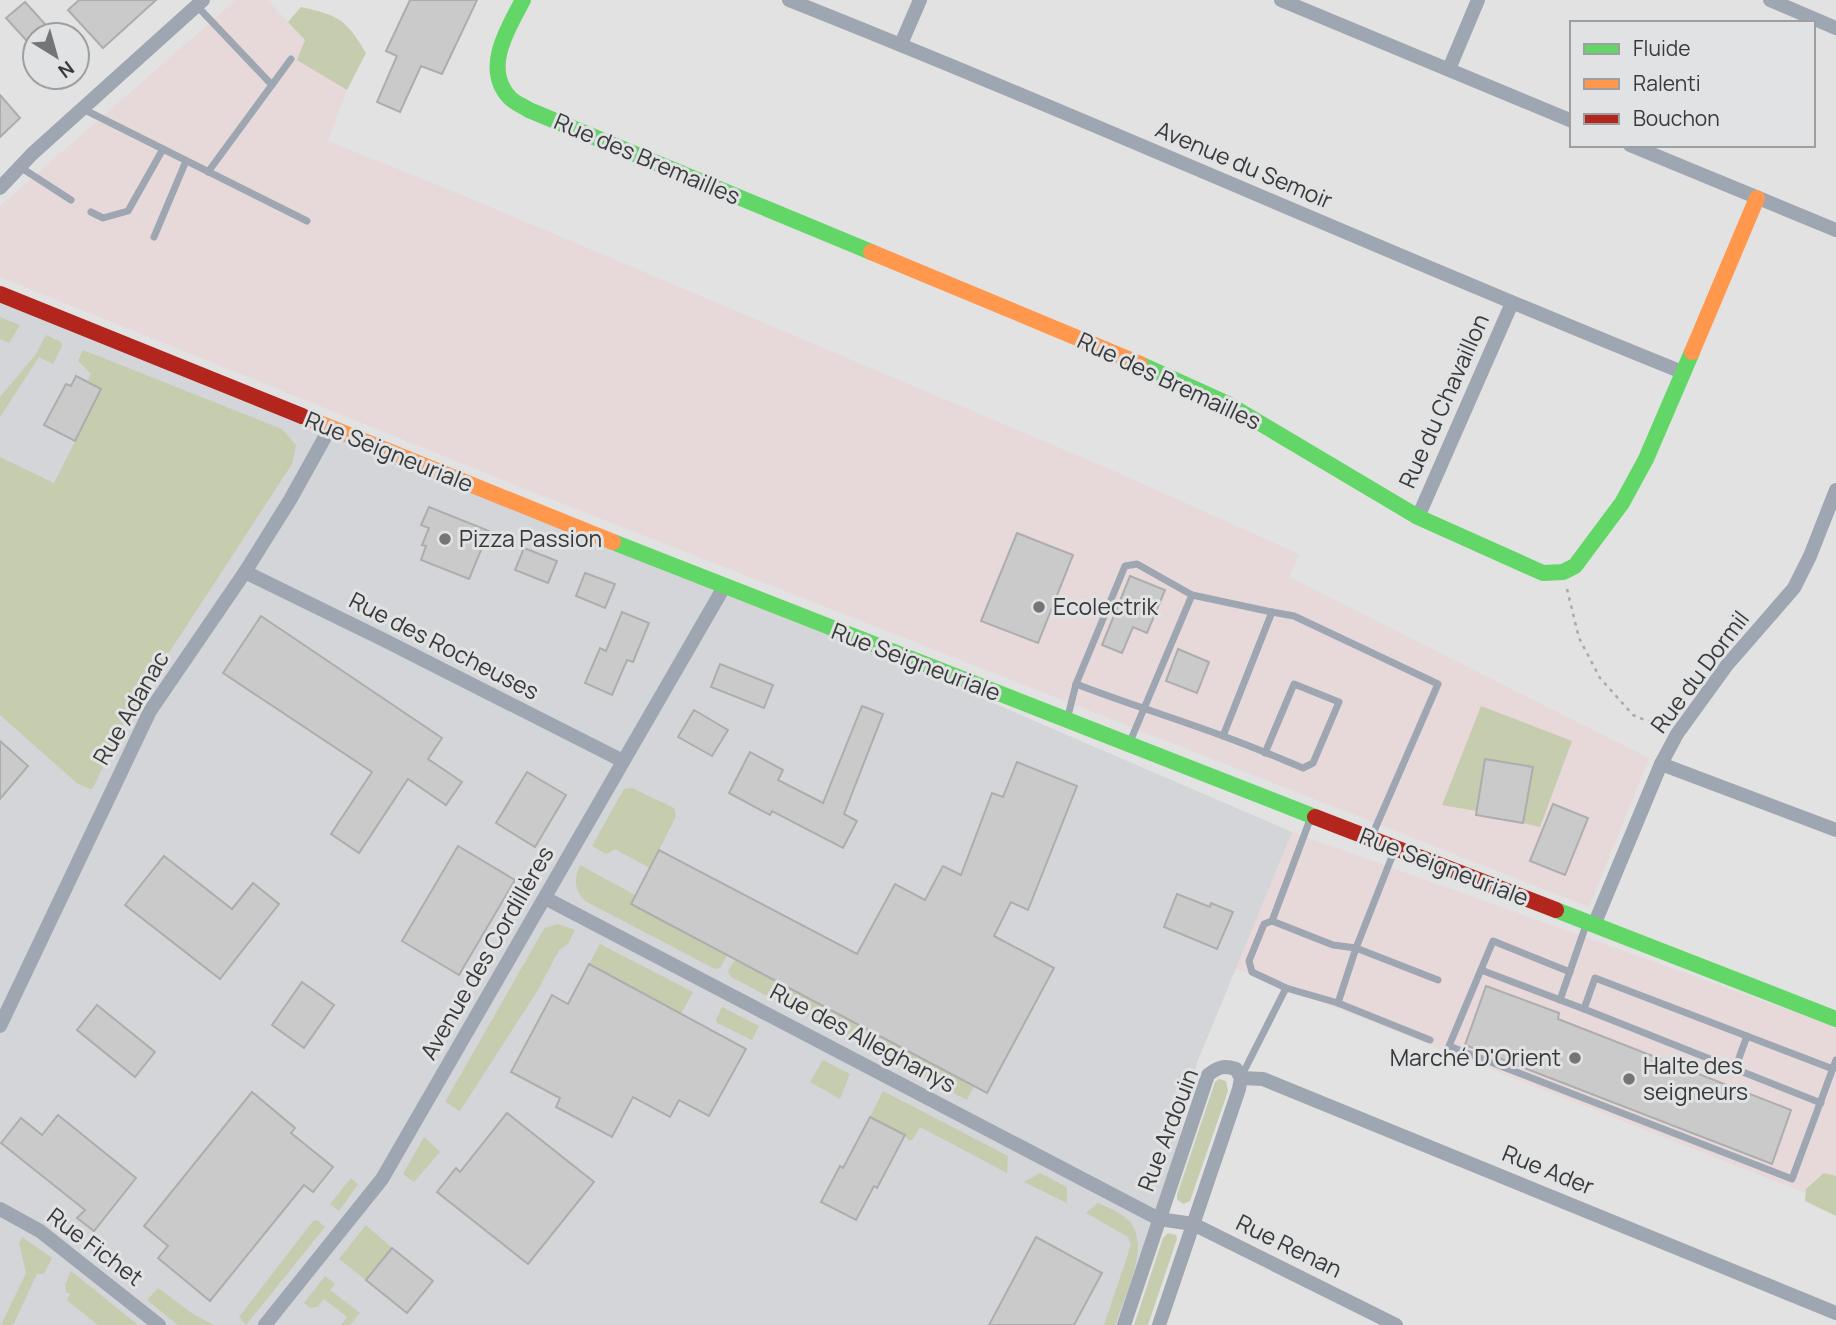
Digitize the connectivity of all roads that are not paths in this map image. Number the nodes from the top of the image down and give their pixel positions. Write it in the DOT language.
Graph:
graph roads {
  1 [pos="523,0"];
  2 [pos="789,0"];
  3 [pos="920,0"];
  4 [pos="1282,0"];
  5 [pos="1478,0"];
  6 [pos="1769,0"];
  7 [pos="200,3"];
  8 [pos="1836,28"];
  9 [pos="901,44"];
  10 [pos="291,59"];
  11 [pos="1449,69"];
  12 [pos="272,85"];
  13 [pos="82,109"];
  14 [pos="1570,120"];
  15 [pos="1635,147"];
  16 [pos="163,149"];
  17 [pos="186,161"];
  18 [pos="20,167"];
  19 [pos="208,172"];
  20 [pos="0,188"];
  21 [pos="1757,198"];
  22 [pos="71,200"];
  23 [pos="90,212"];
  24 [pos="307,221"];
  25 [pos="1836,230"];
  26 [pos="154,237"];
  27 [pos="0,295"];
  28 [pos="1512,303"];
  29 [pos="1682,372"];
  30 [pos="330,428"];
  31 [pos="1836,491"];
  32 [pos="1418,517"];
  33 [pos="244,572"];
  34 [pos="724,587"];
  35 [pos="1192,595"];
  36 [pos="1272,612"];
  37 [pos="1076,684"];
  38 [pos="1143,710"];
  39 [pos="1067,720"];
  40 [pos="1223,736"];
  41 [pos="1128,744"];
  42 [pos="1265,753"];
  43 [pos="622,761"];
  44 [pos="1661,764"];
  45 [pos="1311,815"];
  46 [pos="1836,831"];
  47 [pos="1371,839"];
  48 [pos="1395,848"];
  49 [pos="545,898"];
  50 [pos="1272,921"];
  51 [pos="1590,924"];
  52 [pos="1356,948"];
  53 [pos="1481,970"];
  54 [pos="1570,972"];
  55 [pos="1438,980"];
  56 [pos="1286,988"];
  57 [pos="1560,1000"];
  58 [pos="1338,1003"];
  59 [pos="1584,1009"];
  60 [pos="1836,1019"];
  61 [pos="0,1026"];
  62 [pos="1747,1037"];
  63 [pos="1430,1040"];
  64 [pos="1836,1060"];
  65 [pos="1735,1069"];
  66 [pos="1833,1069"];
  67 [pos="1241,1078"];
  68 [pos="1821,1103"];
  69 [pos="0,1209"];
  70 [pos="1159,1219"];
  71 [pos="1193,1224"];
  72 [pos="1836,1313"];
  73 [pos="159,1325"];
  74 [pos="265,1325"];
  75 [pos="1124,1325"];
  76 [pos="1159,1325"];
  77 [pos="1396,1325"];
  1 -- 32 [label="street, Rue des Bremailles"];
  2 -- 9 [label="street, Avenue du Semoir"];
  3 -- 9 [label="street"];
  4 -- 11 [label="street"];
  5 -- 11 [label="street"];
  6 -- 8 [label="street"];
  7 -- 12 [label="lane"];
  7 -- 13 [label="street"];
  9 -- 28 [label="street, Avenue du Semoir"];
  10 -- 12 [label="lane"];
  11 -- 14 [label="street"];
  12 -- 19 [label="lane"];
  13 -- 16 [label="lane"];
  13 -- 18 [label="street"];
  15 -- 21 [label="street"];
  16 -- 17 [label="lane"];
  16 -- 23 [label="lane"];
  17 -- 19 [label="lane"];
  17 -- 26 [label="lane"];
  18 -- 20 [label="street"];
  18 -- 22 [label="lane"];
  19 -- 24 [label="lane"];
  21 -- 25 [label="street"];
  21 -- 29 [label="street"];
  27 -- 30 [label="street, Rue Seigneuriale"];
  28 -- 29 [label="street, Avenue du Semoir"];
  28 -- 32 [label="street, Rue du Chavaillon"];
  29 -- 32 [label="street, Rue des Bremailles"];
  30 -- 33 [label="street, Rue Adanac"];
  30 -- 34 [label="street, Rue Seigneuriale"];
  31 -- 44 [label="street, Rue du Dormil"];
  33 -- 43 [label="street, Rue des Rocheuses"];
  33 -- 61 [label="street, Rue Adanac"];
  34 -- 39 [label="street, Rue Seigneuriale"];
  34 -- 43 [label="street, Avenue des Cordillères"];
  35 -- 36 [label="lane"];
  35 -- 37 [label="lane"];
  35 -- 38 [label="lane"];
  36 -- 40 [label="lane"];
  36 -- 47 [label="lane"];
  37 -- 38 [label="lane"];
  37 -- 39 [label="lane"];
  38 -- 40 [label="lane"];
  38 -- 41 [label="lane"];
  39 -- 41 [label="street, Rue Seigneuriale"];
  40 -- 42 [label="lane"];
  41 -- 45 [label="street, Rue Seigneuriale"];
  42 -- 42 [label="lane"];
  43 -- 49 [label="street, Avenue des Cordillères"];
  44 -- 46 [label="street"];
  44 -- 51 [label="street, Rue du Dormil"];
  45 -- 47 [label="street, Rue Seigneuriale"];
  45 -- 50 [label="lane"];
  47 -- 48 [label="street, Rue Seigneuriale"];
  48 -- 51 [label="street, Rue Seigneuriale"];
  48 -- 52 [label="lane"];
  49 -- 70 [label="street, Rue des Alleghanys"];
  49 -- 74 [label="street, Avenue des Cordillères"];
  50 -- 52 [label="lane"];
  50 -- 56 [label="lane"];
  51 -- 54 [label="lane"];
  51 -- 60 [label="street, Rue Seigneuriale"];
  52 -- 55 [label="lane"];
  52 -- 58 [label="lane"];
  53 -- 54 [label="lane"];
  53 -- 57 [label="lane"];
  53 -- 68 [label="lane"];
  54 -- 57 [label="lane"];
  56 -- 58 [label="lane"];
  56 -- 67 [label="lane"];
  57 -- 59 [label="lane"];
  58 -- 63 [label="lane"];
  59 -- 62 [label="lane"];
  59 -- 65 [label="lane"];
  62 -- 65 [label="lane"];
  62 -- 66 [label="lane"];
  64 -- 66 [label="lane"];
  65 -- 68 [label="lane"];
  66 -- 68 [label="lane"];
  67 -- 70 [label="street, Rue Ardouin"];
  67 -- 71 [label="street"];
  67 -- 72 [label="street, Rue Ader"];
  69 -- 73 [label="street, Rue Fichet"];
  70 -- 71 [label="street, Rue Renan"];
  70 -- 75 [label="street, Rue Ardouin"];
  71 -- 76 [label="street"];
  71 -- 77 [label="street, Rue Renan"];
}
